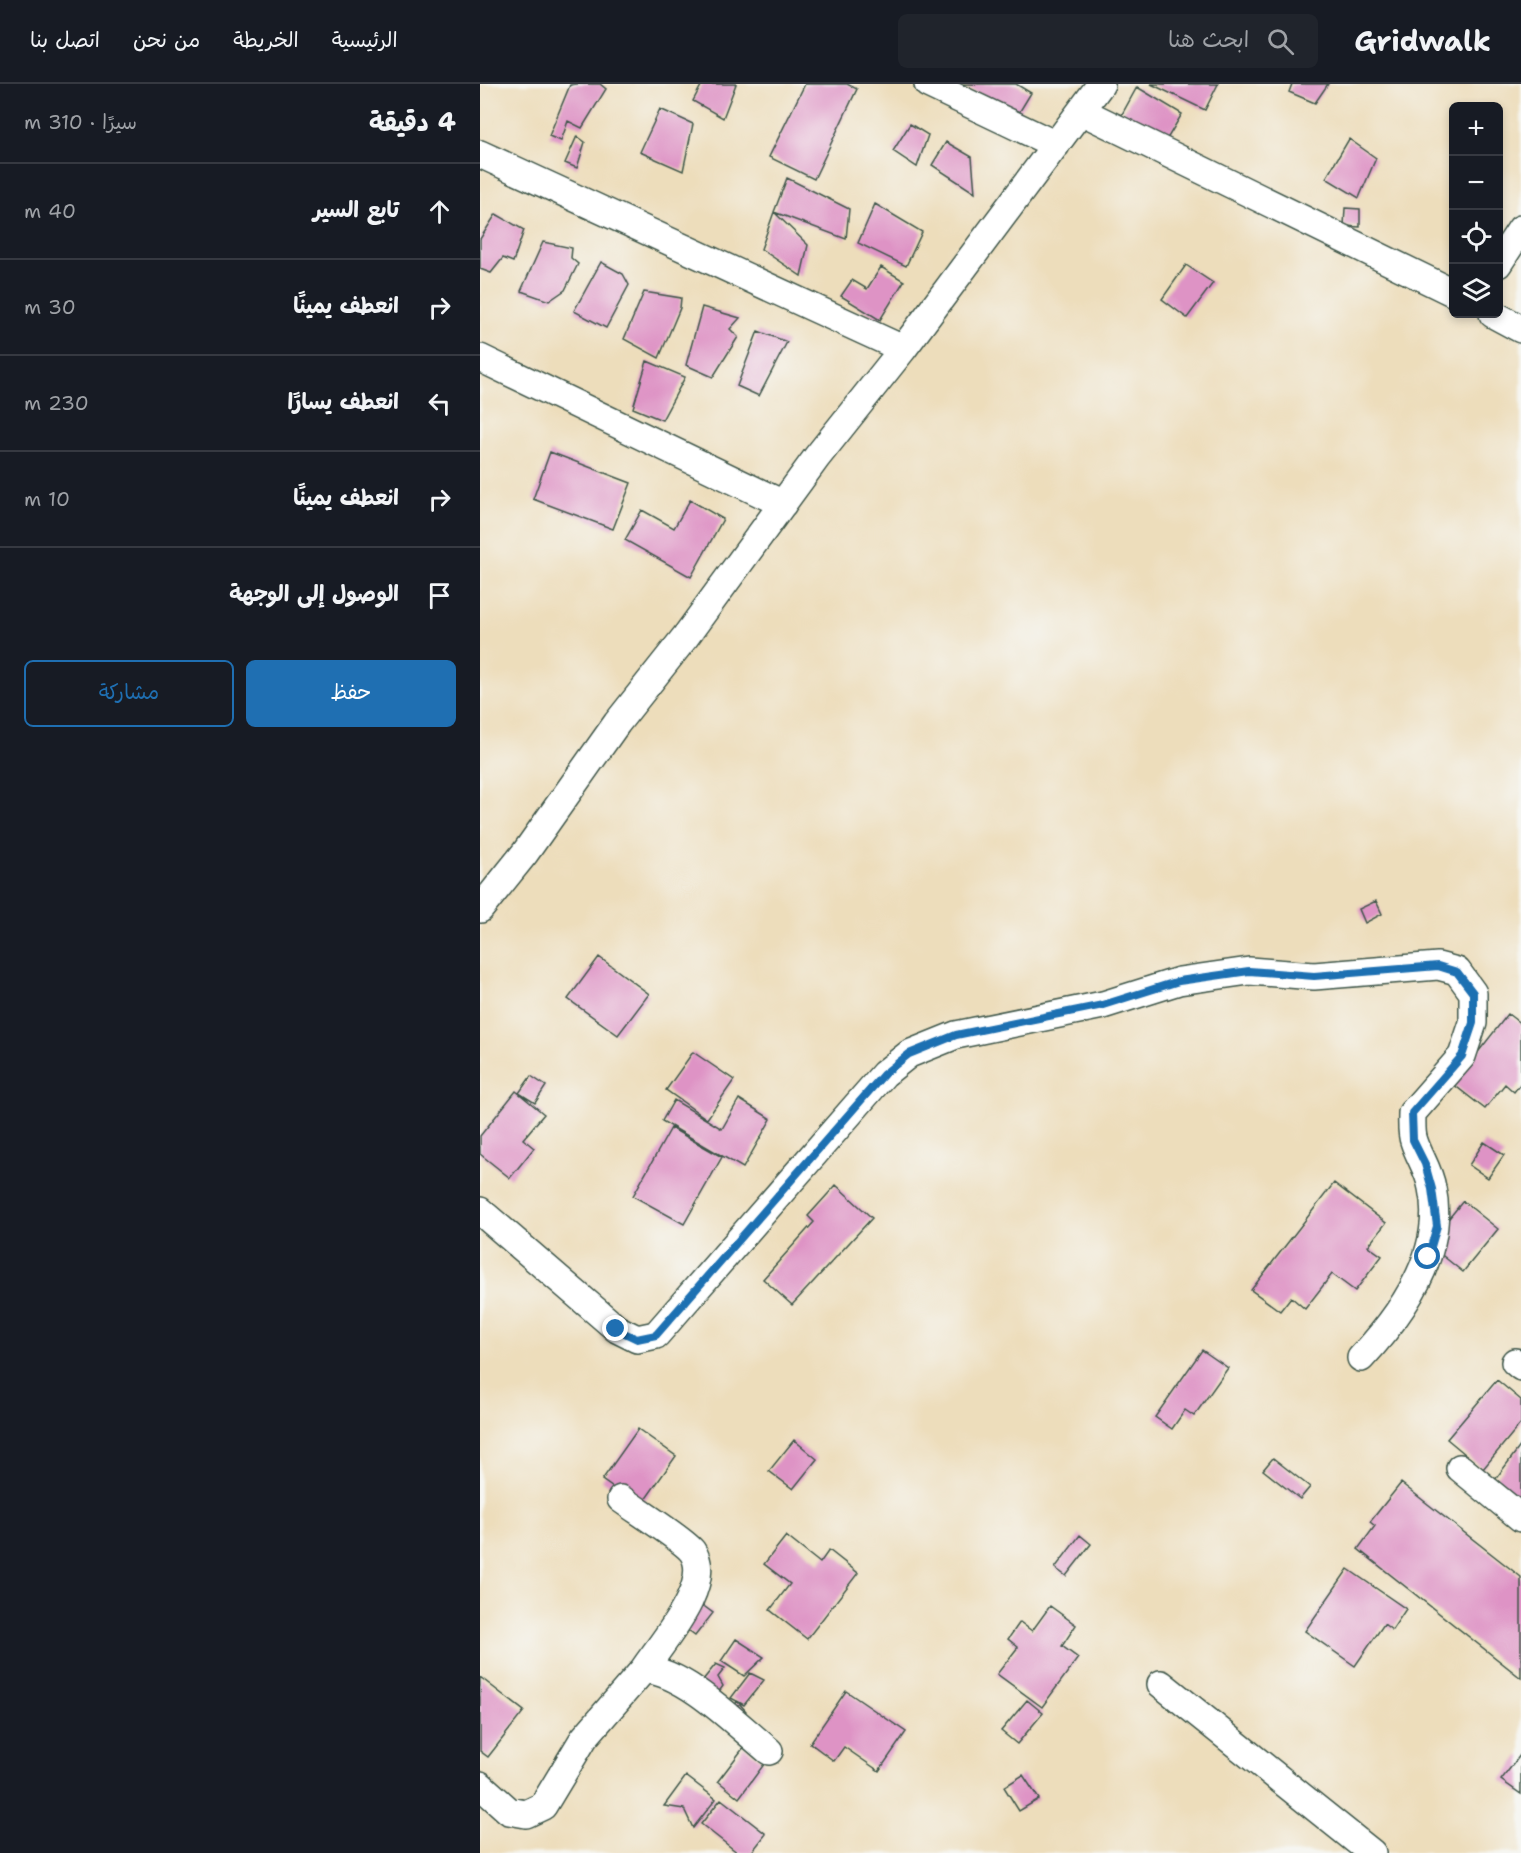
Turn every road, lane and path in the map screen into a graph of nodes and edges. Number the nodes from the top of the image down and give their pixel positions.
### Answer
1 (928, 84) edge
2 (1101, 84) edge
3 (1081, 111) junction
4 (1056, 145) junction
5 (480, 154) edge
6 (1521, 229) edge
7 (1503, 256) edge
8 (1449, 291) edge
9 (1501, 318) edge
10 (1521, 328) edge
11 (903, 349) junction
12 (480, 358) edge
13 (783, 504) junction
14 (480, 909) edge
15 (480, 1211) edge
16 (1361, 1358) dead end
17 (1460, 1468) dead end
18 (621, 1499) dead end
19 (1521, 1518) edge
20 (644, 1669) junction
21 (1161, 1684) dead end
22 (769, 1751) dead end
23 (480, 1785) edge
24 (1372, 1853) edge

1 - 4 street
2 - 3 street
3 - 4 street
3 - 8 street
4 - 11 street
5 - 11 street
6 - 7 street
9 - 10 street
11 - 13 street
12 - 13 street
13 - 14 street
15 - 16 street
17 - 19 street
18 - 20 street
20 - 22 street
20 - 23 street
21 - 24 street

